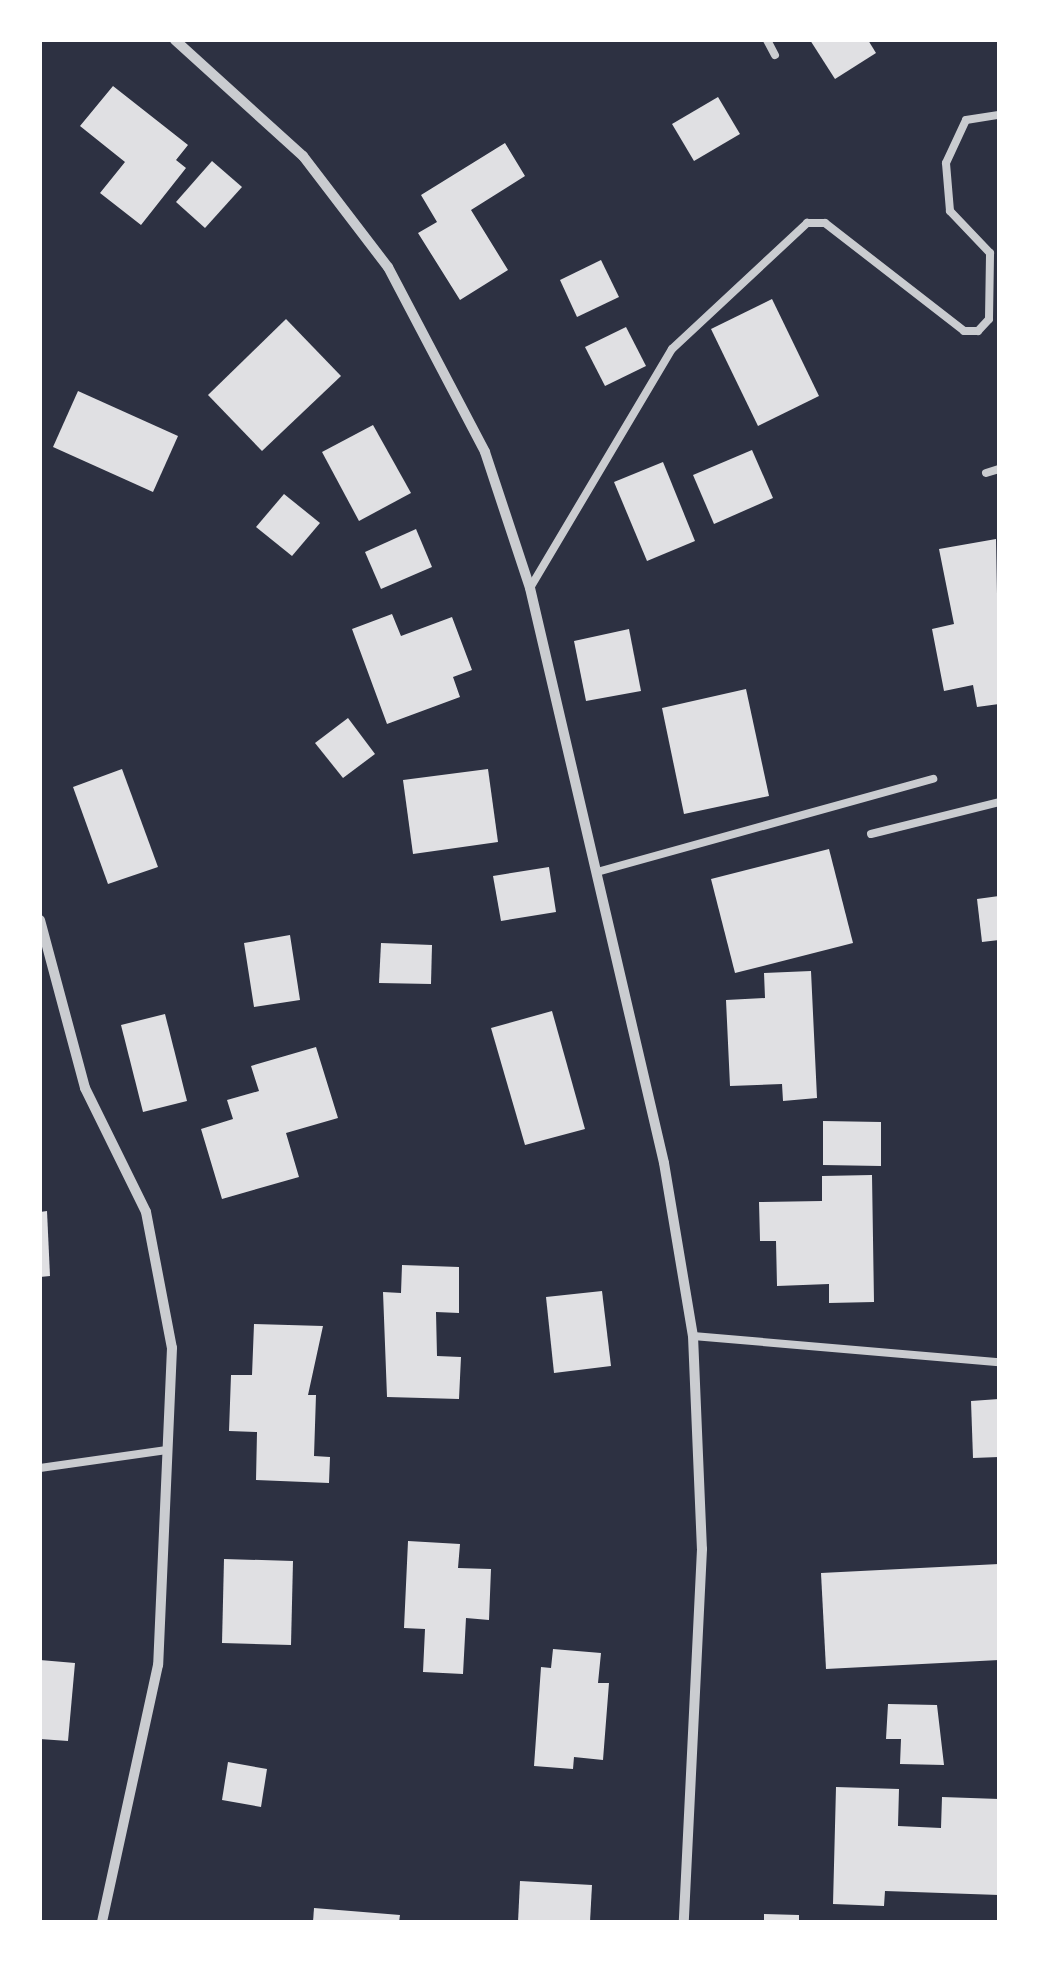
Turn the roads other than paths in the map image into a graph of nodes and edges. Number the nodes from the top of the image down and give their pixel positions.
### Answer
1 (175, 40) edge
2 (767, 40) edge
3 (775, 55) dead end
4 (999, 115) edge
5 (999, 469) edge
6 (986, 473) dead end
7 (530, 588) junction
8 (934, 779) dead end
9 (999, 802) edge
10 (871, 834) dead end
11 (597, 872) junction
12 (40, 920) edge
13 (694, 1336) junction
14 (999, 1362) edge
15 (167, 1450) junction
16 (40, 1468) edge
17 (102, 1922) edge
18 (684, 1922) edge

1 - 7 street
2 - 3 lane
4 - 7 lane
5 - 6 lane
7 - 11 street
8 - 11 lane
9 - 10 lane
11 - 13 street
12 - 15 street
13 - 14 lane
13 - 18 street
15 - 16 lane
15 - 17 street

